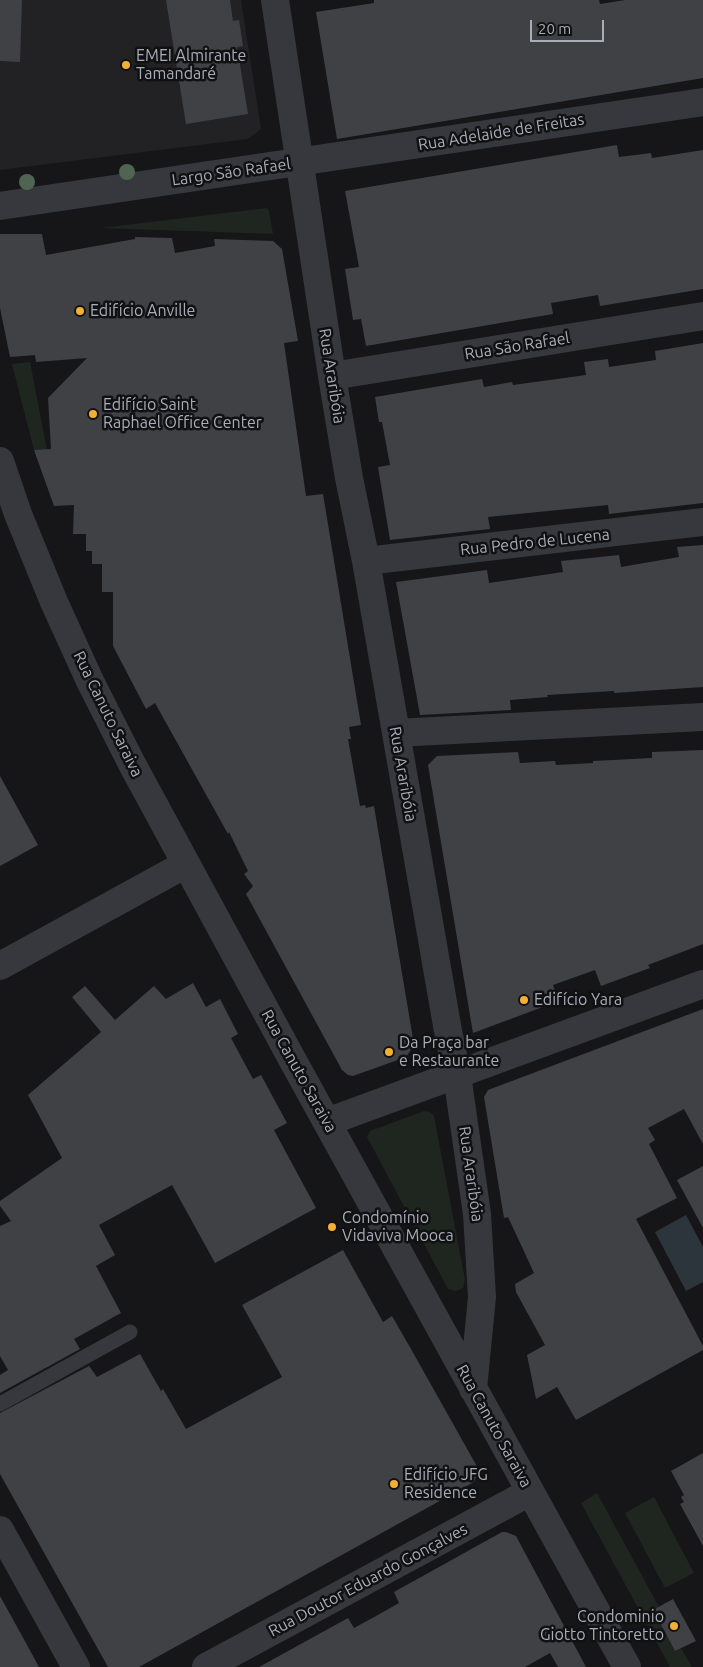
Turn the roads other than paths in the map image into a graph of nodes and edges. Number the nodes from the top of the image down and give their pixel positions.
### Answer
1 (275, 0) edge
2 (703, 102) edge
3 (299, 162) junction
4 (0, 206) edge
5 (703, 316) edge
6 (332, 376) junction
7 (1, 471) edge
8 (703, 522) edge
9 (366, 561) junction
10 (703, 717) edge
11 (396, 733) junction
12 (186, 864) junction
13 (0, 966) edge
14 (703, 984) edge
15 (457, 1075) junction
16 (327, 1122) junction
17 (130, 1332) dead end
18 (473, 1389) junction
19 (0, 1404) edge
20 (530, 1492) junction
21 (0, 1530) edge
22 (76, 1667) edge
23 (206, 1667) edge
24 (627, 1667) edge

1 - 3 street, Largo São Rafael
2 - 3 street, Rua Adelaide de Freitas
3 - 4 street, Largo São Rafael
3 - 6 street, Rua Araribóia
5 - 6 street, Rua São Rafael
6 - 9 street, Rua Araribóia
7 - 12 street, Rua Canuto Saraiva
8 - 9 street, Rua Pedro de Lucena
9 - 11 street, Rua Araribóia
10 - 11 street
11 - 15 street, Rua Araribóia
12 - 13 street
12 - 16 street, Rua Canuto Saraiva
14 - 15 street
15 - 16 street
15 - 18 street, Rua Araribóia
16 - 18 street, Rua Canuto Saraiva
17 - 19 lane
18 - 20 street, Rua Canuto Saraiva
20 - 23 street, Rua Doutor Eduardo Gonçalves
20 - 24 street, Rua Canuto Saraiva
21 - 22 street

